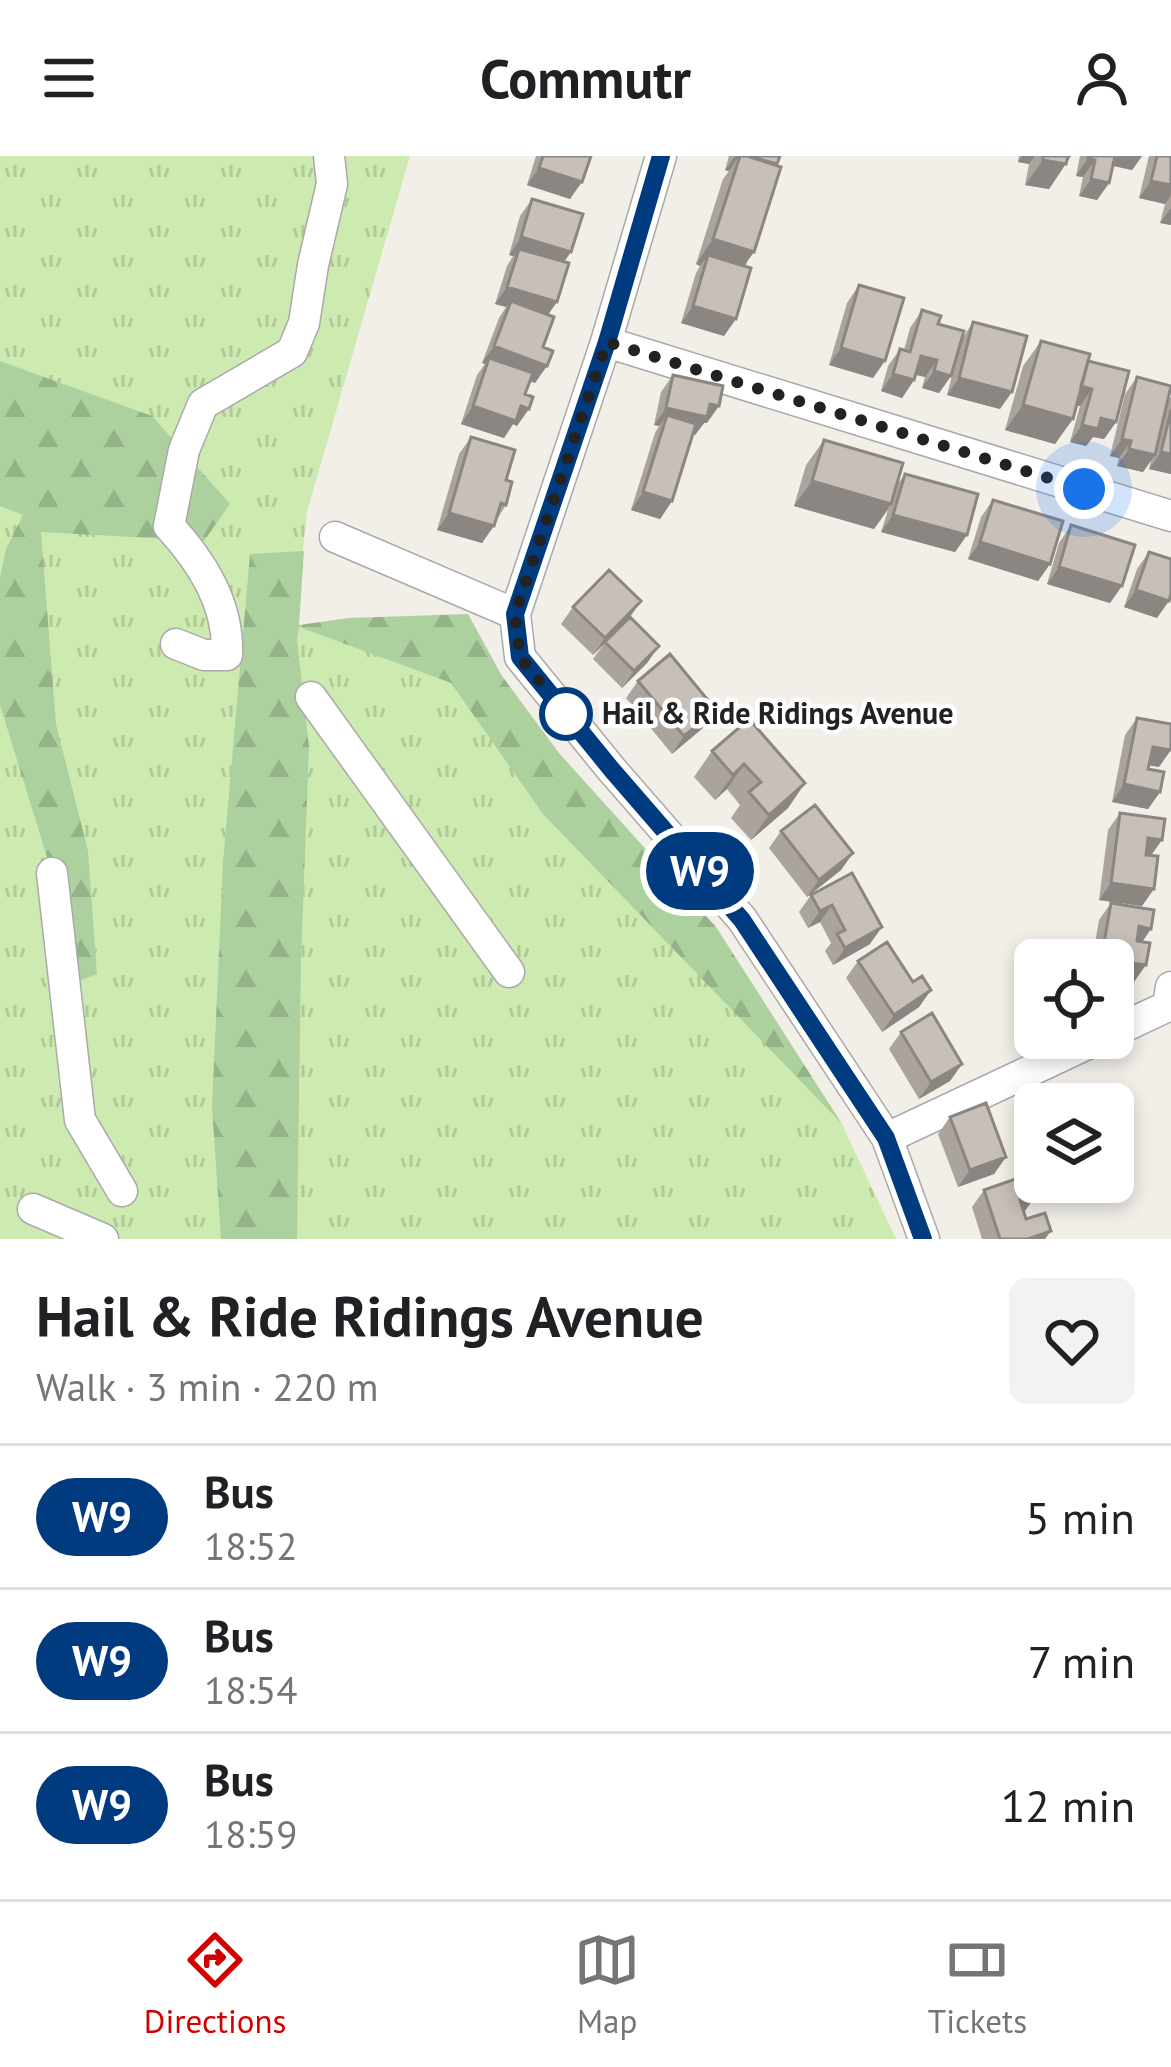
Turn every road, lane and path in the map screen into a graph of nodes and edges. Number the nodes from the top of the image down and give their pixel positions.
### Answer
1 (329, 156) edge
2 (662, 156) edge
3 (607, 342) junction
4 (1171, 516) edge
5 (335, 536) dead end
6 (515, 614) junction
7 (176, 644) dead end
8 (310, 697) dead end
9 (52, 873) dead end
10 (509, 972) dead end
11 (1171, 987) edge
12 (1134, 1022) edge
13 (1055, 1059) edge
14 (886, 1138) junction
15 (122, 1192) dead end
16 (33, 1209) dead end
17 (103, 1239) edge
18 (923, 1239) edge

1 - 7 street
2 - 3 street
3 - 4 street
3 - 6 street
5 - 6 street
6 - 14 street
8 - 10 street
9 - 15 street
11 - 12 street
13 - 14 street
14 - 18 street
16 - 17 street

